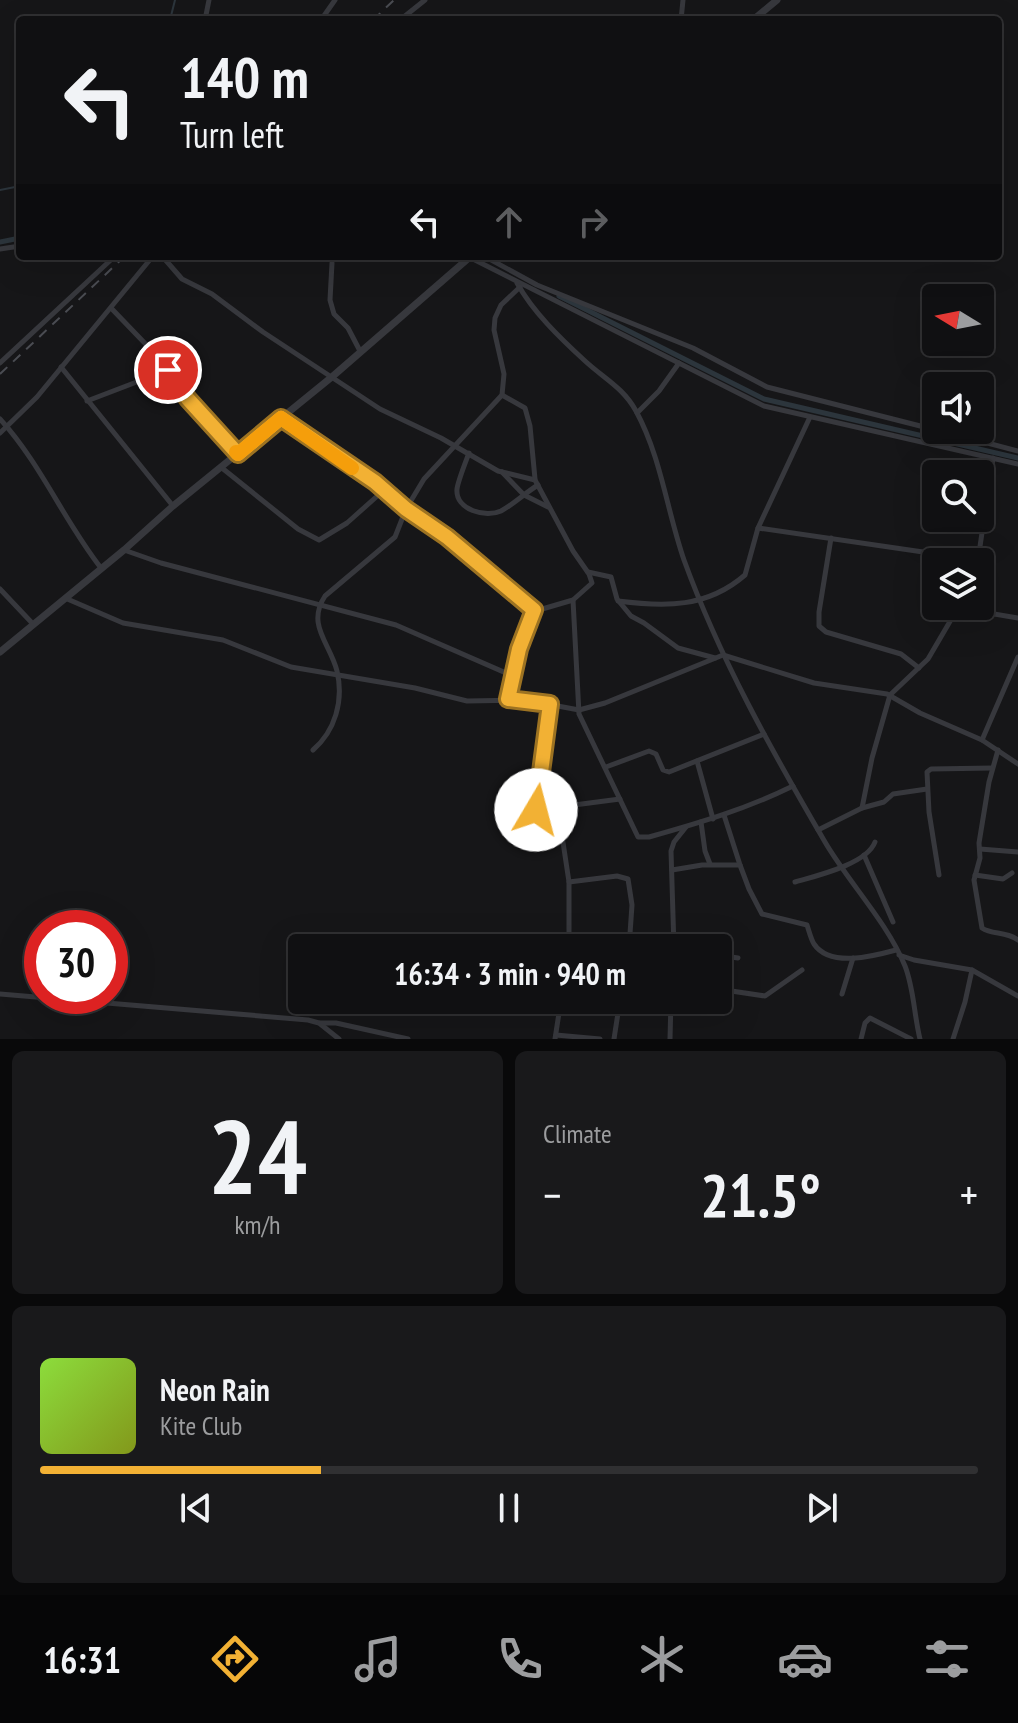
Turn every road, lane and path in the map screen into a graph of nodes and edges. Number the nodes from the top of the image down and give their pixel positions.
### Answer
1 (425, 0) edge
2 (777, 0) edge
3 (405, 16) edge
4 (758, 16) edge
5 (111, 260) edge
6 (150, 260) edge
7 (165, 260) edge
8 (466, 260) edge
9 (474, 260) edge
10 (491, 260) edge
11 (332, 263) dead end
12 (519, 285) junction
13 (111, 308) junction
14 (360, 351) junction
15 (0, 363) edge
16 (679, 363) junction
17 (61, 367) junction
18 (168, 370) junction
19 (333, 376) junction
20 (502, 395) junction
21 (87, 401) junction
22 (637, 413) junction
23 (810, 417) junction
24 (281, 418) junction
25 (0, 419) edge
26 (922, 426) edge
27 (8, 428) junction
28 (0, 433) edge
29 (991, 444) edge
30 (457, 446) junction
31 (1018, 451) edge
32 (469, 453) junction
33 (238, 454) junction
34 (993, 458) junction
35 (1018, 464) edge
36 (222, 468) junction
37 (501, 472) junction
38 (536, 482) junction
39 (384, 490) junction
40 (524, 495) junction
41 (173, 506) junction
42 (548, 507) junction
43 (406, 509) junction
44 (758, 528) junction
45 (831, 538) junction
46 (980, 548) edge
47 (124, 550) junction
48 (922, 552) edge
49 (101, 568) junction
50 (588, 572) junction
51 (0, 589) edge
52 (65, 598) junction
53 (573, 600) junction
54 (700, 600) junction
55 (618, 601) junction
56 (319, 606) junction
57 (534, 610) junction
58 (994, 614) edge
59 (1018, 618) edge
60 (951, 620) edge
61 (33, 624) junction
62 (0, 652) edge
63 (723, 655) junction
64 (716, 658) junction
65 (1017, 661) edge
66 (919, 668) junction
67 (338, 675) junction
68 (513, 676) junction
69 (890, 695) junction
70 (508, 699) junction
71 (550, 704) junction
72 (579, 710) junction
73 (764, 734) junction
74 (982, 740) junction
75 (313, 750) dead end
76 (998, 750) junction
77 (697, 761) junction
78 (1018, 764) edge
79 (606, 767) junction
80 (992, 768) junction
81 (793, 786) junction
82 (927, 789) junction
83 (620, 799) junction
84 (862, 808) junction
85 (558, 809) junction
86 (724, 815) junction
87 (713, 819) junction
88 (701, 822) junction
89 (686, 827) junction
90 (818, 830) junction
91 (875, 842) dead end
92 (980, 849) junction
93 (1018, 852) edge
94 (864, 855) junction
95 (710, 864) junction
96 (740, 865) junction
97 (840, 868) junction
98 (672, 870) junction
99 (1012, 873) dead end
100 (939, 875) dead end
101 (975, 875) junction
102 (569, 882) junction
103 (795, 882) dead end
104 (893, 922) dead end
105 (569, 934) edge
106 (630, 934) edge
107 (674, 934) edge
108 (1018, 940) edge
109 (897, 952) junction
110 (732, 957) edge
111 (738, 958) dead end
112 (853, 958) junction
113 (802, 970) dead end
114 (972, 970) junction
115 (732, 991) edge
116 (0, 994) edge
117 (842, 994) dead end
118 (1018, 996) edge
119 (559, 1014) edge
120 (618, 1014) edge
121 (671, 1014) edge
122 (319, 1023) junction
123 (555, 1037) edge
124 (339, 1039) edge
125 (408, 1039) edge
126 (600, 1039) edge
127 (614, 1039) edge
128 (670, 1039) edge
129 (861, 1039) edge
130 (911, 1039) edge
131 (920, 1039) edge
132 (953, 1039) edge

1 - 3 street
2 - 4 street
5 - 15 street
6 - 13 street
7 - 19 street
8 - 14 street
9 - 12 street
10 - 26 street
11 - 14 street
12 - 16 street
12 - 20 street
12 - 22 street
13 - 17 street
13 - 18 street
14 - 19 street
16 - 22 street
16 - 23 street
17 - 21 street
17 - 27 street
18 - 21 street
18 - 33 street
19 - 24 street
19 - 30 street
20 - 30 street
20 - 38 street
21 - 41 street
22 - 54 street
23 - 34 street
23 - 44 street
24 - 33 street
24 - 39 street
25 - 27 street
27 - 28 street
27 - 49 street
29 - 31 street
30 - 32 street
30 - 43 street
32 - 37 street
32 - 40 street
33 - 36 street
34 - 35 street
34 - 46 street
36 - 39 street
36 - 41 street
37 - 38 street
37 - 40 street
38 - 40 street
38 - 42 street
39 - 43 street
40 - 42 street
41 - 47 street
42 - 50 street
43 - 56 street
43 - 57 street
44 - 45 street
44 - 54 street
45 - 48 street
45 - 66 street
47 - 49 street
47 - 56 street
49 - 52 street
50 - 53 street
50 - 55 street
51 - 61 street
52 - 61 street
52 - 67 street
53 - 57 street
53 - 72 street
54 - 55 street
54 - 63 street
55 - 64 street
56 - 67 street
56 - 68 street
57 - 68 street
58 - 59 street
60 - 66 street
61 - 62 street
63 - 64 street
63 - 69 street
63 - 73 street
64 - 72 street
65 - 74 street
66 - 69 street
67 - 70 street
67 - 75 street
68 - 70 street
69 - 74 street
69 - 84 street
70 - 71 street
71 - 72 street
71 - 85 street
72 - 79 street
73 - 77 street
73 - 81 street
74 - 76 street
76 - 78 street
76 - 80 street
77 - 79 street
77 - 87 street
79 - 83 street
80 - 82 street
80 - 92 street
81 - 86 street
81 - 90 street
82 - 84 street
82 - 100 street
83 - 85 street
83 - 89 street
84 - 90 street
85 - 102 street
86 - 87 street
86 - 96 street
87 - 88 street
88 - 89 street
88 - 95 street
89 - 98 street
90 - 97 street
91 - 94 street
92 - 93 street
92 - 101 street
94 - 97 street
94 - 104 street
95 - 96 street
95 - 98 street
96 - 112 street
97 - 103 street
97 - 109 street
98 - 107 street
99 - 101 street
101 - 108 street
102 - 105 street
102 - 106 street
109 - 112 street
109 - 114 street
109 - 131 street
110 - 111 street
112 - 117 street
113 - 115 street
114 - 118 street
114 - 132 street
116 - 122 street
119 - 123 street
120 - 127 street
121 - 128 street
122 - 124 street
122 - 125 street
123 - 126 street
129 - 130 street

